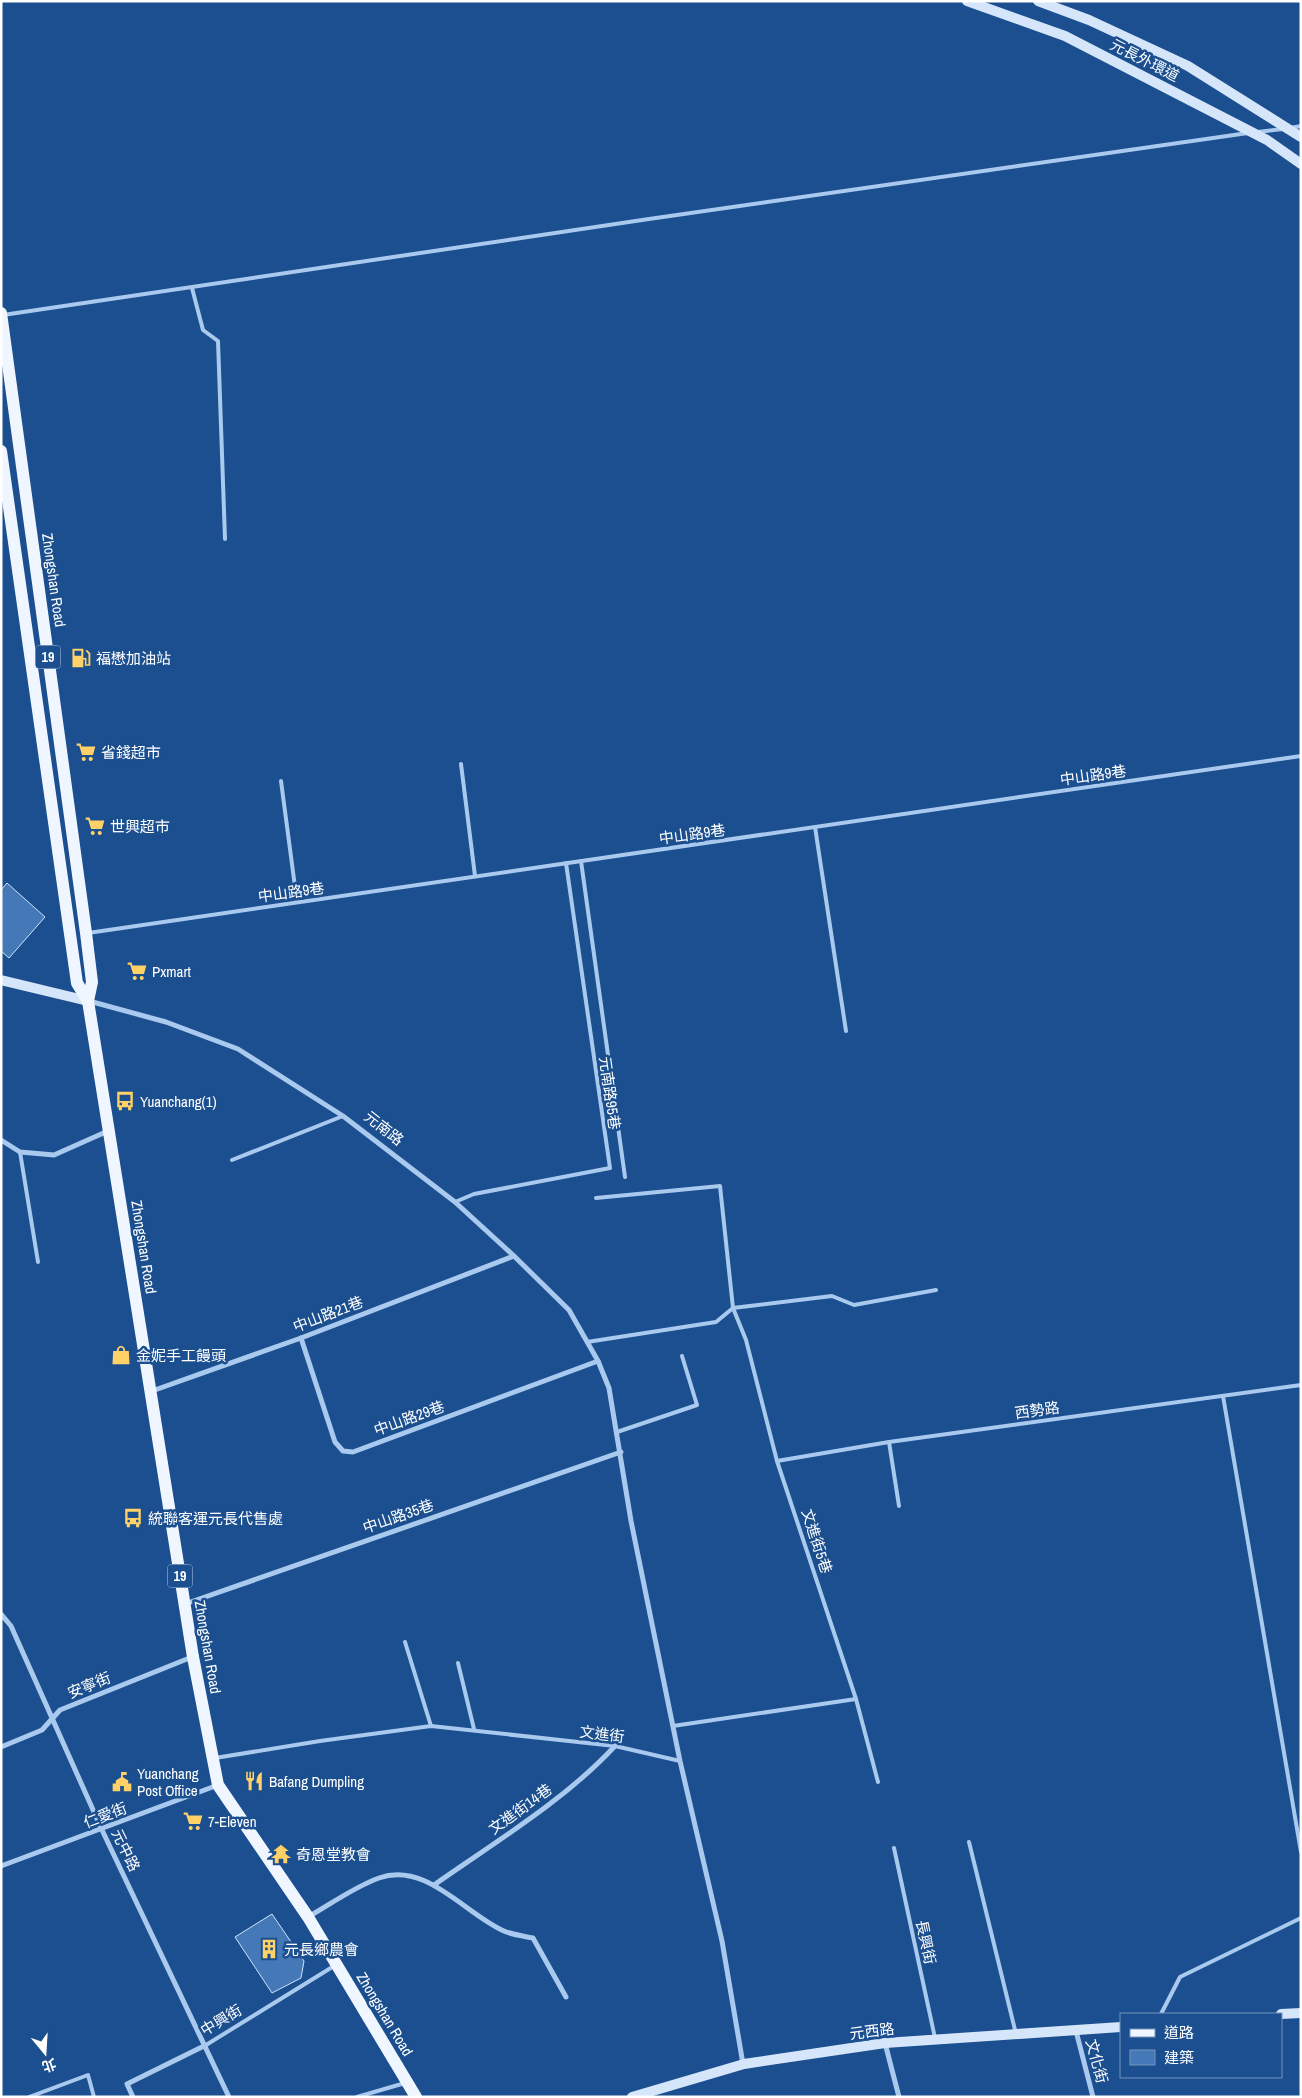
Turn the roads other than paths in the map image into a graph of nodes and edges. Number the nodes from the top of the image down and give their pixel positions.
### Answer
1 (967, 1) edge
2 (1038, 1) edge
3 (1301, 126) edge
4 (1287, 128) junction
5 (1253, 133) junction
6 (1301, 136) edge
7 (1301, 164) edge
8 (192, 288) junction
9 (1, 315) edge
10 (1, 451) edge
11 (225, 539) dead end
12 (1301, 756) edge
13 (461, 764) dead end
14 (281, 781) dead end
15 (815, 827) junction
16 (581, 861) junction
17 (566, 863) junction
18 (475, 876) junction
19 (297, 902) junction
20 (86, 933) junction
21 (1, 980) edge
22 (88, 1001) junction
23 (846, 1030) dead end
24 (343, 1116) junction
25 (109, 1131) junction
26 (1, 1140) edge
27 (20, 1152) junction
28 (232, 1160) dead end
29 (625, 1177) dead end
30 (596, 1198) dead end
31 (455, 1202) junction
32 (514, 1256) junction
33 (38, 1262) dead end
34 (936, 1290) dead end
35 (733, 1308) junction
36 (301, 1338) junction
37 (587, 1342) junction
38 (682, 1356) dead end
39 (598, 1361) junction
40 (1301, 1386) edge
41 (150, 1392) junction
42 (1223, 1396) junction
43 (617, 1432) junction
44 (890, 1442) junction
45 (621, 1452) junction
46 (777, 1461) junction
47 (899, 1506) dead end
48 (184, 1604) junction
49 (1, 1614) edge
50 (405, 1642) dead end
51 (193, 1657) junction
52 (458, 1663) dead end
53 (856, 1699) junction
54 (53, 1719) junction
55 (431, 1726) junction
56 (673, 1726) junction
57 (474, 1729) junction
58 (615, 1746) junction
59 (1, 1747) edge
60 (213, 1758) junction
61 (680, 1761) junction
62 (878, 1782) dead end
63 (218, 1785) junction
64 (102, 1830) junction
65 (969, 1842) dead end
66 (894, 1848) dead end
67 (1301, 1852) edge
68 (1, 1866) edge
69 (434, 1885) junction
70 (308, 1917) junction
71 (1301, 1918) edge
72 (337, 1964) junction
73 (566, 1996) dead end
74 (1162, 2013) edge
75 (1301, 2013) edge
76 (1282, 2014) edge
77 (1120, 2027) edge
78 (1076, 2031) junction
79 (1016, 2035) junction
80 (936, 2040) junction
81 (884, 2043) junction
82 (206, 2044) junction
83 (744, 2064) junction
84 (408, 2082) junction
85 (35, 2096) edge
86 (30, 2097) edge
87 (94, 2097) edge
88 (133, 2097) edge
89 (229, 2097) edge
90 (357, 2097) edge
91 (416, 2097) edge
92 (632, 2097) edge
93 (899, 2097) edge
94 (1094, 2097) edge

1 - 5 street, 元長外環道
2 - 4 street, 元長外環道
3 - 4 lane
4 - 5 lane
4 - 6 street, 元長外環道
5 - 7 street, 元長外環道
5 - 8 lane
8 - 9 lane
8 - 11 lane
9 - 20 main road, Zhongshan Road / 19
10 - 22 main road, Zhongshan Road / 19
12 - 15 lane, 中山路9巷
13 - 18 lane
14 - 19 lane
15 - 16 lane, 中山路9巷
15 - 23 lane
16 - 17 lane, 中山路9巷
16 - 29 lane
17 - 18 lane, 中山路9巷
17 - 31 lane, 元南路95巷
18 - 19 lane, 中山路9巷
19 - 20 lane, 中山路9巷
20 - 22 main road, Zhongshan Road / 19
21 - 22 street, 元南路
22 - 24 street, 元南路
22 - 25 main road, Zhongshan Road / 19
24 - 28 lane
24 - 31 street, 元南路
25 - 27 street
25 - 41 main road, Zhongshan Road / 19
26 - 27 street
27 - 33 lane
30 - 35 lane, 文進街5巷
31 - 32 street, 元南路
32 - 36 street, 中山路21巷
32 - 37 street, 元南路
34 - 35 lane
35 - 37 lane
35 - 46 lane, 文進街5巷
36 - 39 street, 中山路29巷
36 - 41 street, 中山路21巷
37 - 39 street, 元南路
38 - 43 lane
39 - 43 street, 元南路
40 - 42 lane, 西勢路
41 - 48 main road, Zhongshan Road / 19
42 - 44 lane, 西勢路
42 - 67 lane
43 - 45 street, 元南路
44 - 46 lane, 西勢路
44 - 47 lane
45 - 48 street, 中山路35巷
45 - 56 street
46 - 53 lane, 文進街5巷
48 - 51 main road, Zhongshan Road / 19
49 - 54 street, 元中路
50 - 55 lane
51 - 54 street, 安寧街
51 - 60 main road, Zhongshan Road / 19
52 - 57 lane
53 - 56 lane
53 - 62 lane, 文進街5巷
54 - 59 street, 安寧街
54 - 64 street, 元中路
55 - 57 lane, 文進街
55 - 60 lane, 文進街
56 - 61 street
57 - 58 lane, 文進街
58 - 61 lane, 文進街
58 - 69 street, 文進街14巷
60 - 63 main road, Zhongshan Road / 19
61 - 83 street
63 - 64 street, 仁愛街
63 - 70 main road, Zhongshan Road / 19
64 - 68 street, 仁愛街
64 - 82 street, 元中路
65 - 79 lane
66 - 80 lane, 長興街
69 - 70 street
69 - 73 street
70 - 72 main road, Zhongshan Road / 19
71 - 74 lane
72 - 82 lane, 中興街
72 - 84 main road, Zhongshan Road / 19
75 - 76 street
77 - 78 street, 元西路
78 - 79 street, 元西路
78 - 94 street, 文化街
79 - 80 street, 元西路
80 - 81 street, 元西路
81 - 83 street, 元西路
81 - 93 street
82 - 88 street, 中興街
82 - 89 street, 元中路
83 - 92 street, 元西路
84 - 90 lane
84 - 91 main road, Zhongshan Road / 19
85 - 86 lane
85 - 87 lane

